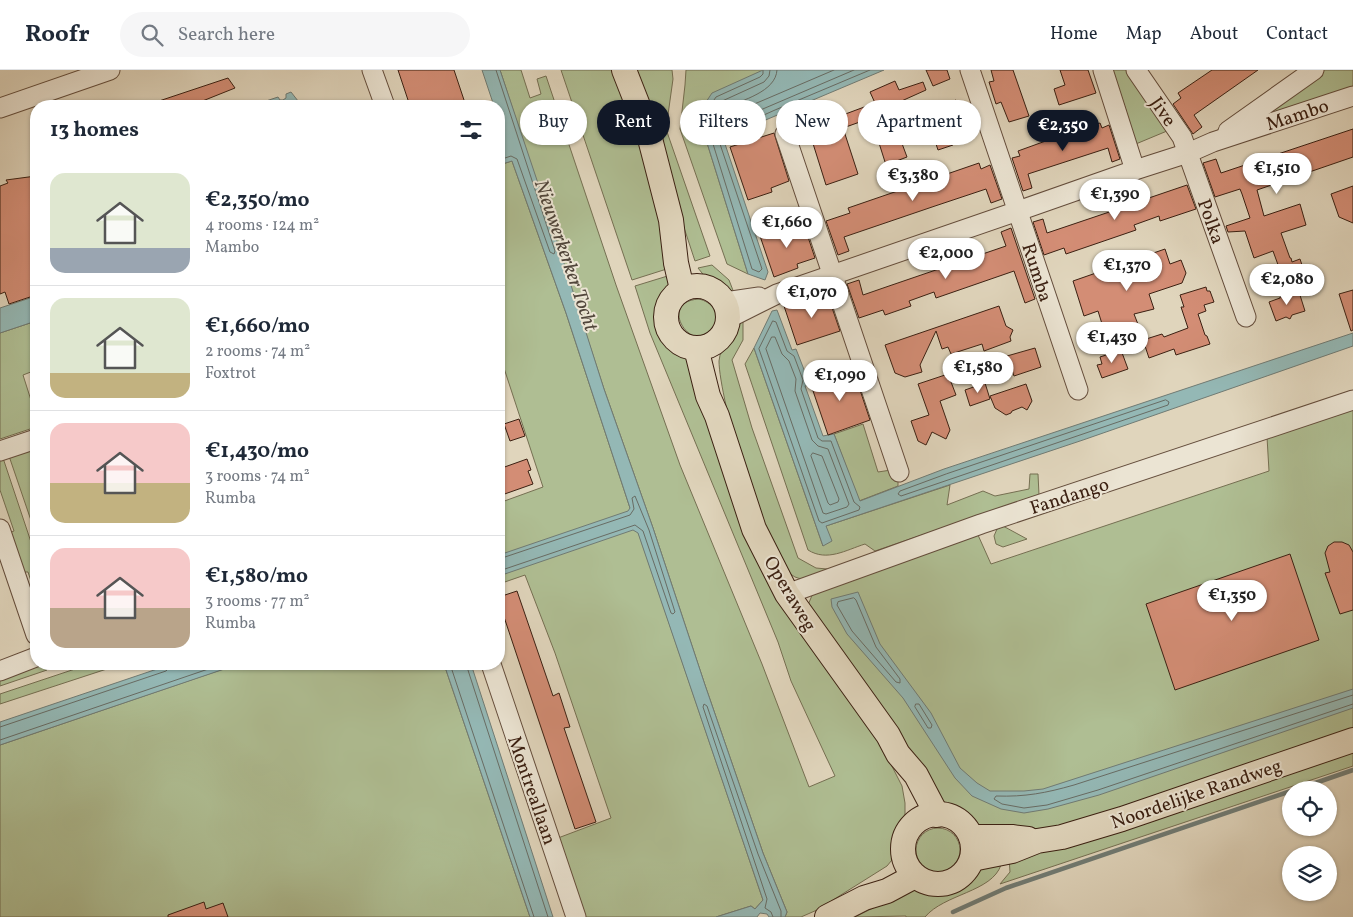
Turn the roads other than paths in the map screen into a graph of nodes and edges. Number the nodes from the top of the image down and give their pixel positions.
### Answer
1 (110, 70) edge
2 (372, 70) edge
3 (624, 70) edge
4 (970, 70) edge
5 (1103, 70) edge
6 (1136, 70) edge
7 (1314, 70) edge
8 (1353, 96) edge
9 (383, 100) edge
10 (0, 108) edge
11 (1213, 142) junction
12 (789, 145) edge
13 (1188, 153) junction
14 (1135, 170) junction
15 (1018, 211) junction
16 (832, 274) junction
17 (690, 287) junction
18 (727, 310) junction
19 (1246, 318) dead end
20 (704, 346) junction
21 (1078, 390) dead end
22 (1353, 400) edge
23 (30, 441) edge
24 (0, 452) edge
25 (899, 472) dead end
26 (0, 529) edge
27 (787, 594) junction
28 (30, 617) edge
29 (30, 659) edge
30 (493, 670) edge
31 (0, 671) edge
32 (1353, 740) edge
33 (928, 817) junction
34 (972, 848) junction
35 (909, 866) junction
36 (576, 917) edge
37 (827, 917) edge

1 - 10 street
2 - 9 street
3 - 17 main road
4 - 15 street, Rumba
5 - 14 street
6 - 13 street, Jive
7 - 11 street, Mambo
8 - 11 street, Mambo
11 - 13 street, Mambo
12 - 16 street
13 - 14 street, Mambo
13 - 19 street, Polka
14 - 15 street, Mambo
15 - 16 street, Mambo
15 - 21 street, Rumba
16 - 18 street, Mambo
16 - 25 street
17 - 18 main road
17 - 20 main road
18 - 20 main road
20 - 27 main road, Operaweg
22 - 27 street, Fandango
23 - 24 street
26 - 28 street
27 - 33 main road, Operaweg
29 - 31 street
30 - 36 street, Montreallaan
32 - 34 main road, Noordelijke Randweg
33 - 34 main road
33 - 35 main road
34 - 35 main road
35 - 37 main road

